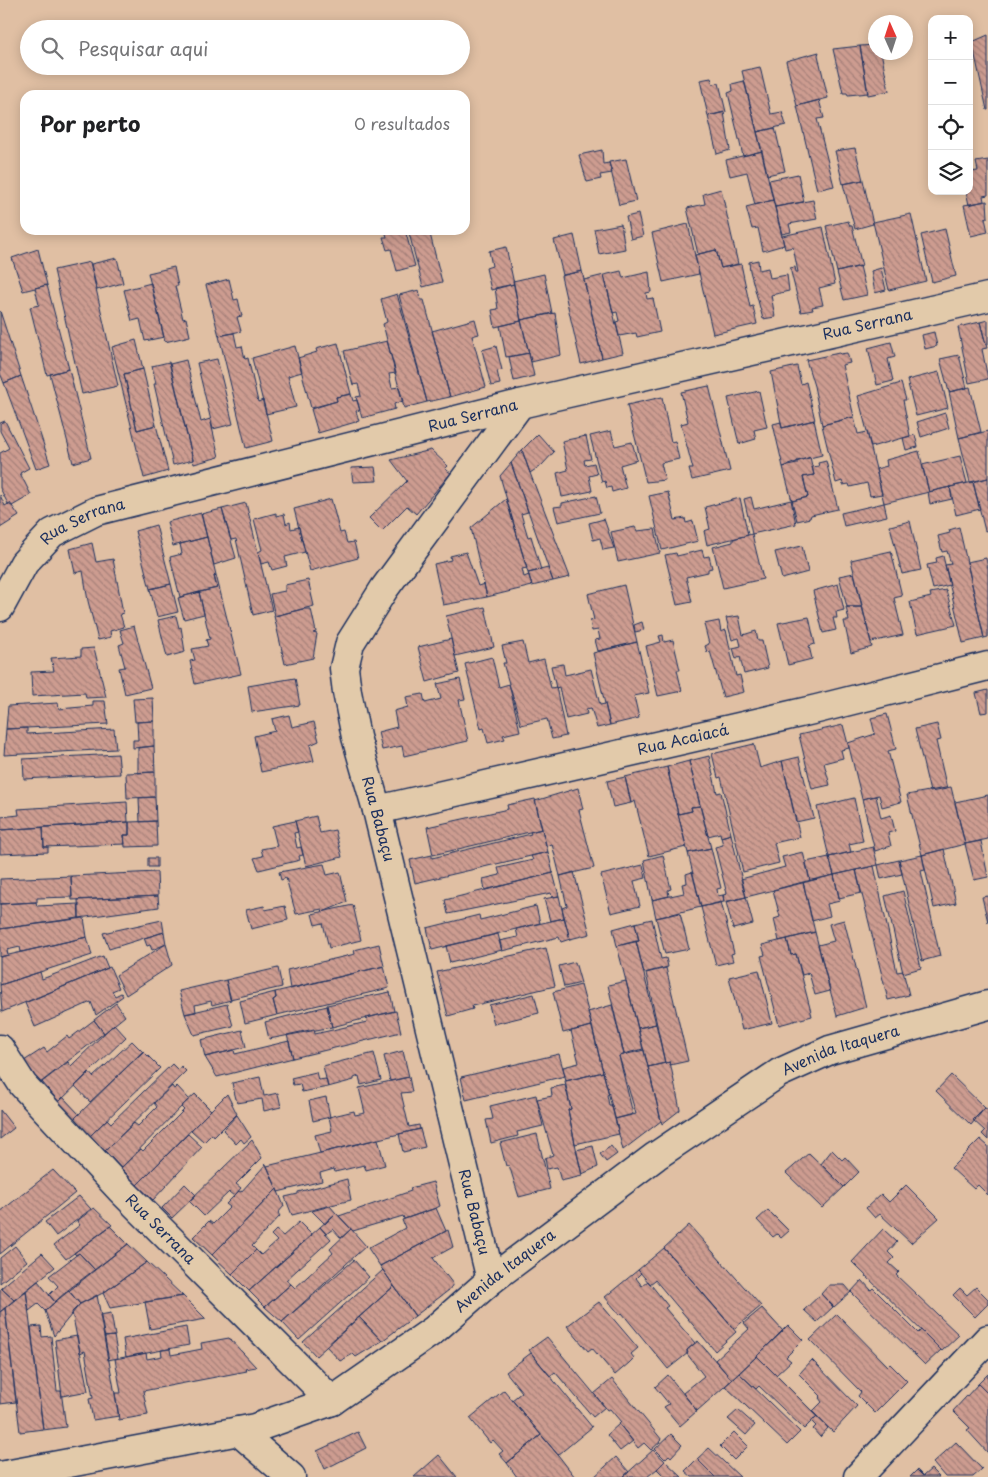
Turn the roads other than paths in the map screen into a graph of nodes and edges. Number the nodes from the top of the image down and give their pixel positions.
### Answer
1 (988, 297) edge
2 (520, 404) junction
3 (0, 607) edge
4 (988, 666) edge
5 (377, 810) junction
6 (988, 1005) edge
7 (0, 1049) edge
8 (491, 1280) junction
9 (988, 1339) edge
10 (332, 1400) junction
11 (238, 1430) junction
12 (0, 1476) edge
13 (291, 1477) edge
14 (858, 1477) edge

1 - 2 street, Rua Serrana
2 - 3 street, Rua Serrana
2 - 5 street, Rua Babaçu
4 - 5 street, Rua Acaiacá
5 - 8 street, Rua Babaçu
6 - 8 street, Avenida Itaquera
7 - 10 street, Rua Serrana
8 - 10 street, Avenida Itaquera
9 - 14 street
10 - 11 street, Avenida Itaquera
11 - 12 street, Avenida Itaquera
11 - 13 street

